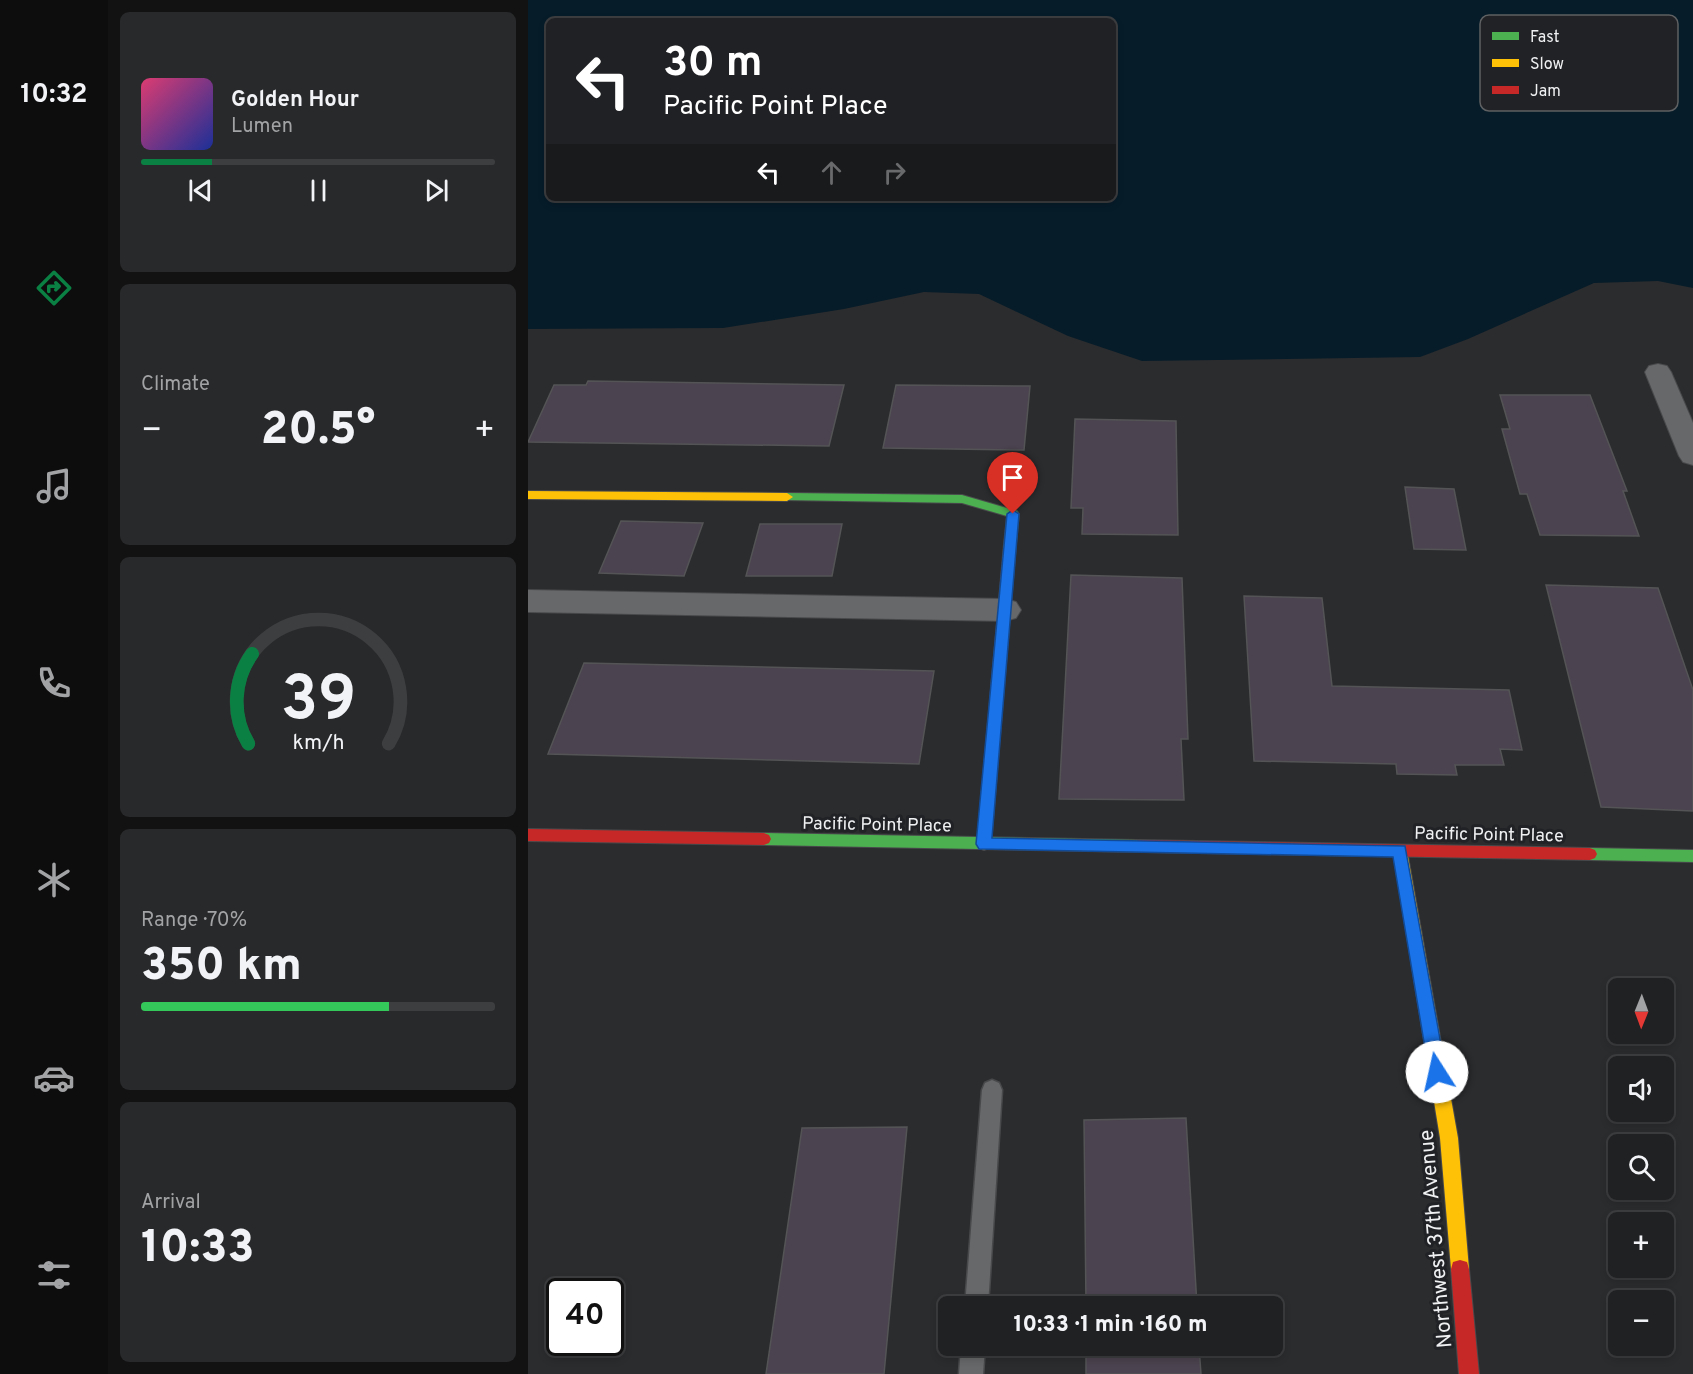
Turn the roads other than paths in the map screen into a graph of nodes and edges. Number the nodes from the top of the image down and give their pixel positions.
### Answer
1 (1658, 372) dead end
2 (1693, 456) edge
3 (528, 495) edge
4 (528, 601) edge
5 (1005, 610) junction
6 (528, 834) edge
7 (984, 844) junction
8 (1400, 851) junction
9 (1693, 856) edge
10 (992, 1090) dead end
11 (977, 1296) edge
12 (973, 1356) edge
13 (971, 1374) edge
14 (1469, 1374) edge

1 - 2 street
3 - 5 street
4 - 5 street
5 - 7 street
6 - 7 street, Pacific Point Place
7 - 8 street, Pacific Point Place
8 - 9 street, Pacific Point Place
8 - 14 street, Northwest 37th Avenue
10 - 11 lane
12 - 13 lane

